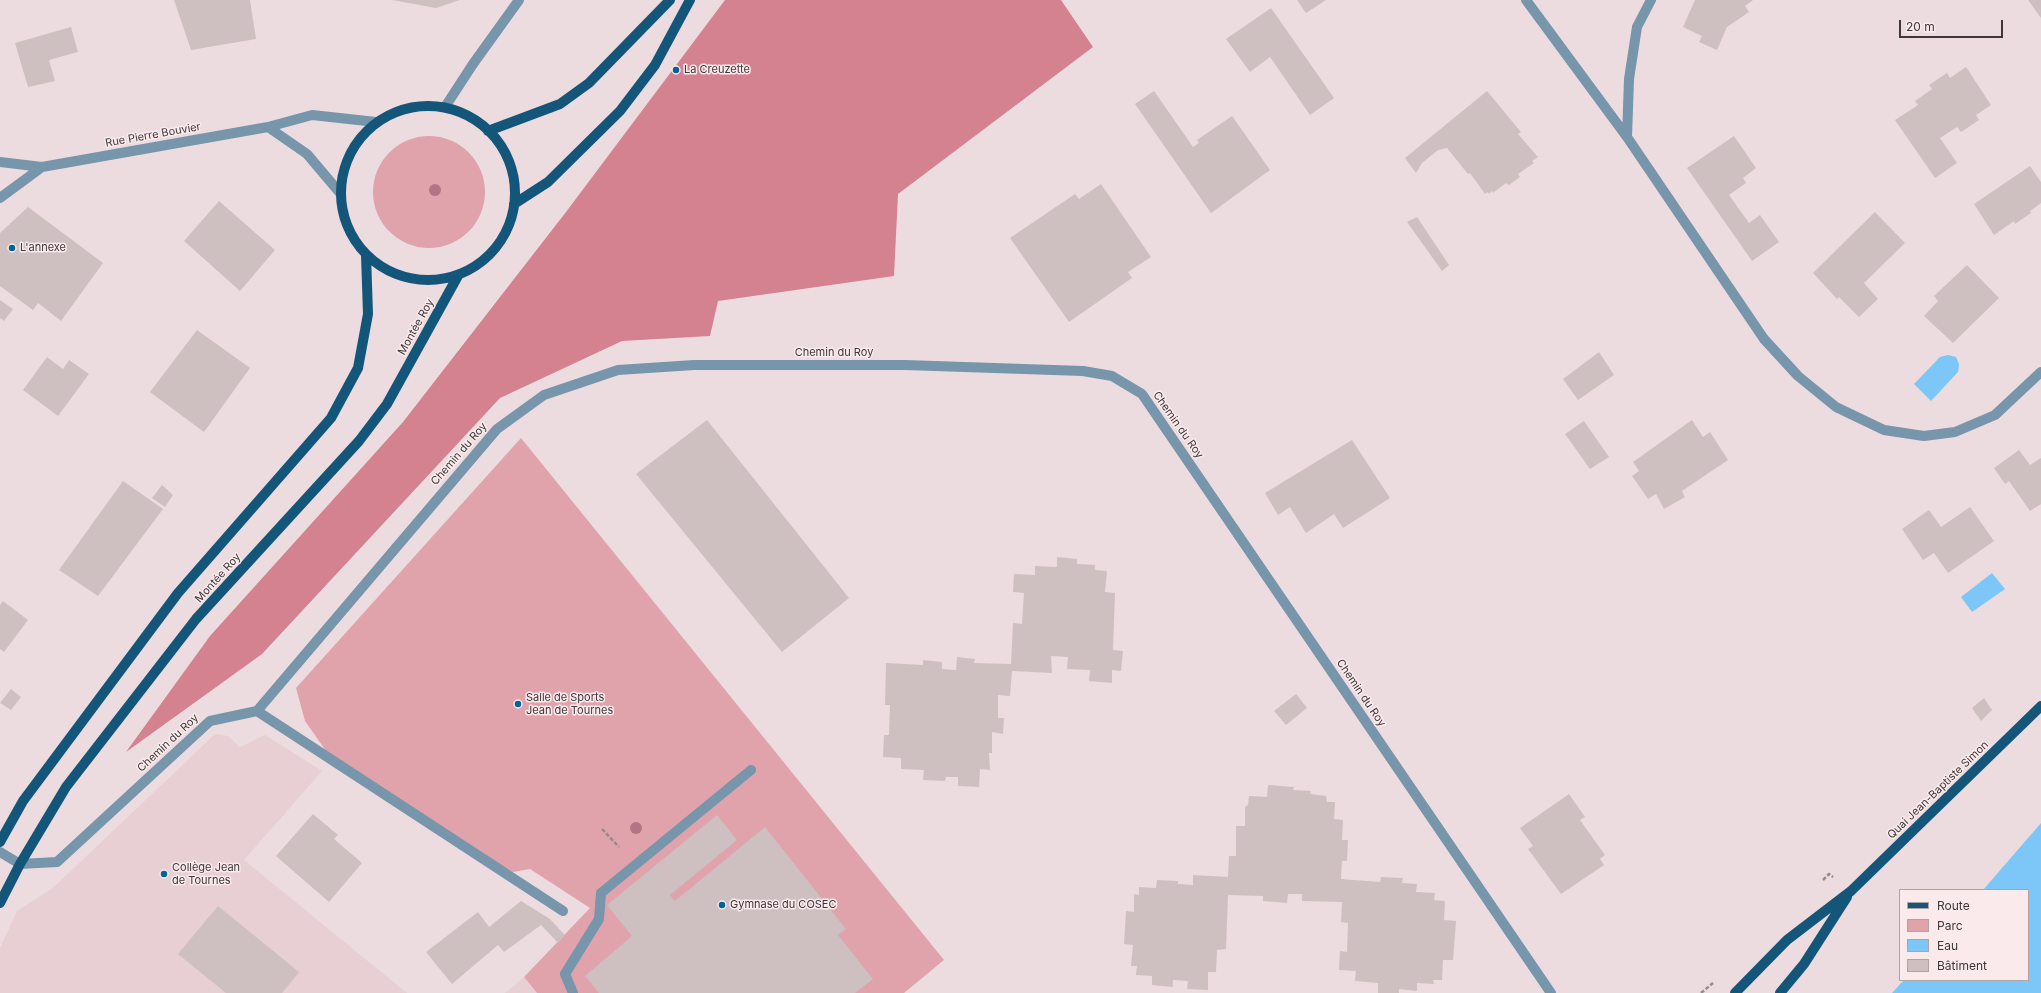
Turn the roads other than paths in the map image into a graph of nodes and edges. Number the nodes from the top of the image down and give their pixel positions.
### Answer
1 (519, 0) edge
2 (670, 0) edge
3 (690, 0) edge
4 (1526, 0) edge
5 (1652, 0) edge
6 (445, 108) junction
7 (376, 122) junction
8 (268, 127) junction
9 (488, 131) junction
10 (1627, 137) junction
11 (0, 162) edge
12 (42, 167) junction
13 (340, 193) junction
14 (0, 198) edge
15 (514, 204) junction
16 (366, 255) junction
17 (459, 274) junction
18 (2041, 372) edge
19 (2041, 706) edge
20 (256, 711) junction
21 (751, 770) dead end
22 (0, 842) edge
23 (0, 852) edge
24 (20, 864) junction
25 (1851, 891) junction
26 (0, 903) edge
27 (563, 911) dead end
28 (573, 993) edge
29 (1551, 993) edge
30 (1735, 993) edge
31 (1780, 993) edge

1 - 6 street
2 - 9 main road
3 - 15 main road
4 - 10 street
5 - 10 street
6 - 7 main road
6 - 9 main road
7 - 8 street, Rue Pierre Bouvier
7 - 13 main road
8 - 12 street, Rue Pierre Bouvier
8 - 13 street
9 - 15 main road
10 - 18 street
11 - 12 street, Rue Pierre Bouvier
12 - 14 street, Rue Pierre Bouvier
13 - 16 main road
15 - 17 main road
16 - 17 main road
16 - 22 main road, Montée Roy
17 - 24 main road, Montée Roy
19 - 25 main road, Quai Jean-Baptiste Simon
20 - 24 street, Chemin du Roy
20 - 27 street
20 - 29 street, Chemin du Roy
21 - 28 street
23 - 24 street
24 - 26 main road, Montée Roy
25 - 30 main road, Quai Jean-Baptiste Simon
25 - 31 main road, Quai Jean-Baptiste Simon

